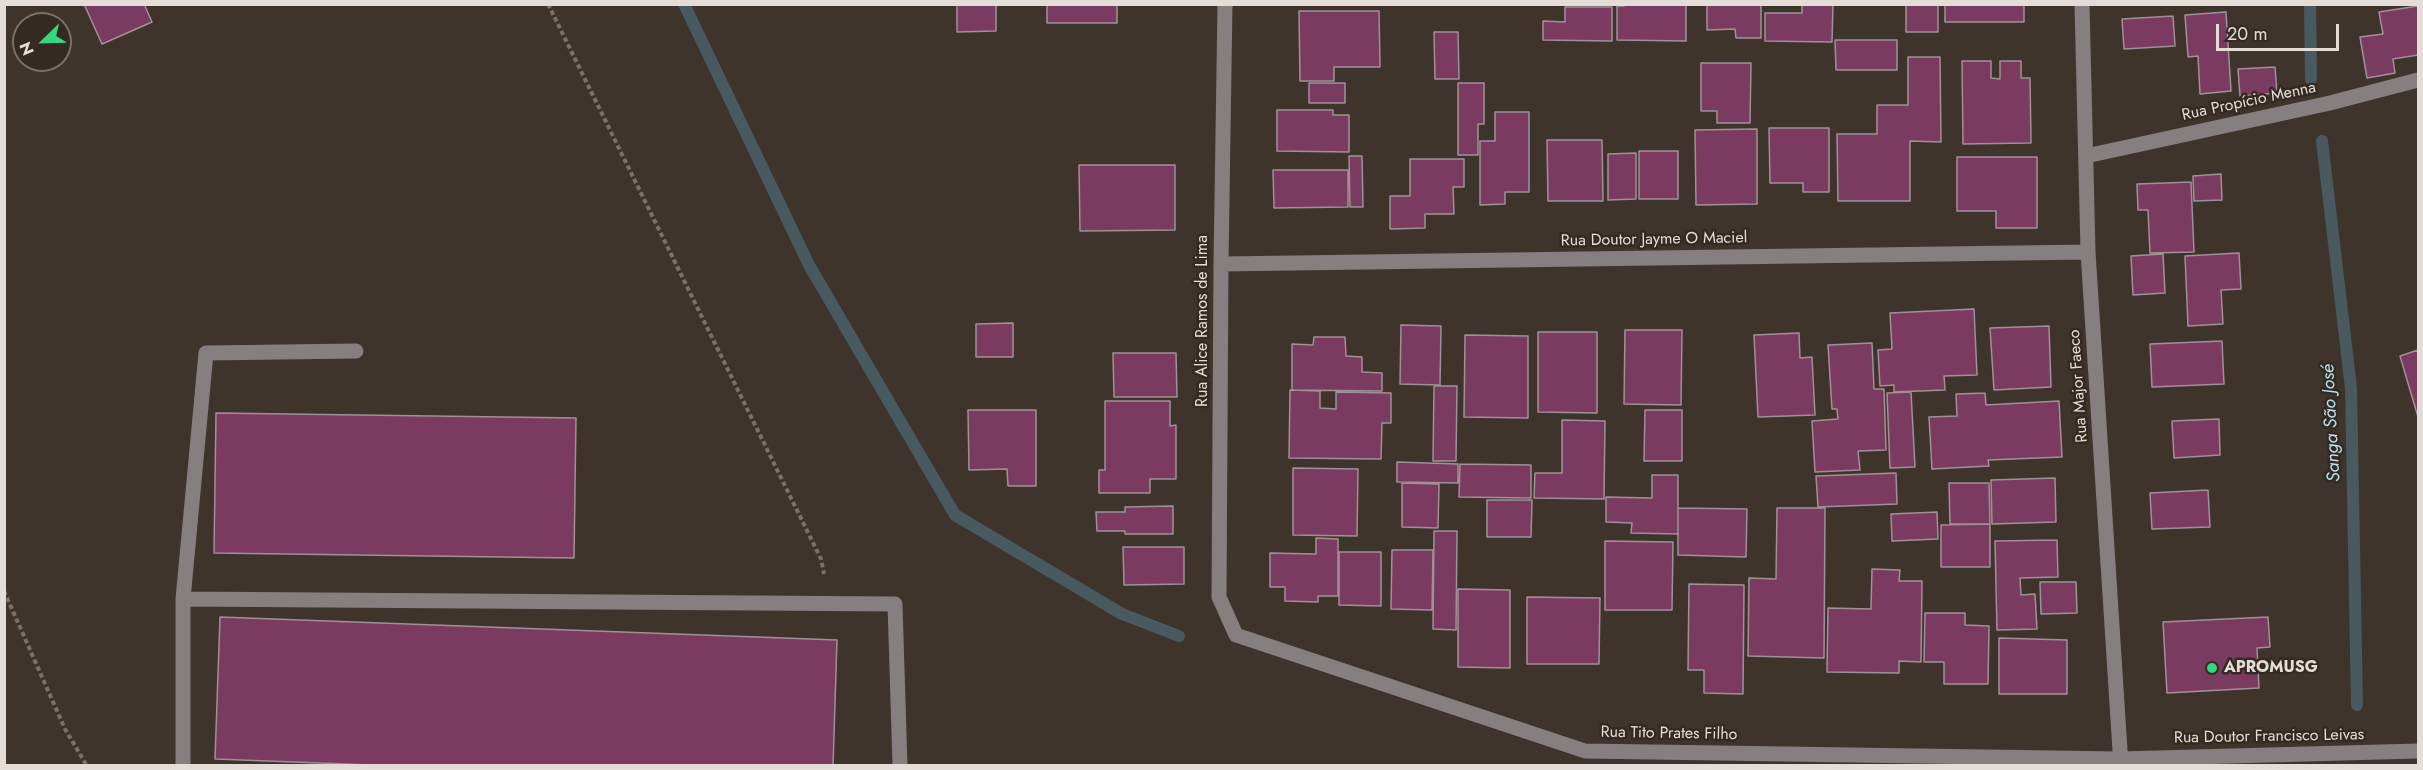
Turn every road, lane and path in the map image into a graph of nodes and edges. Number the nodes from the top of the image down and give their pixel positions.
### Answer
1 (548, 4) edge
2 (1225, 4) edge
3 (2082, 4) edge
4 (2418, 80) edge
5 (2086, 156) junction
6 (2088, 252) junction
7 (1221, 264) junction
8 (356, 351) dead end
9 (4, 591) edge
10 (183, 599) junction
11 (832, 604) junction
12 (1236, 635) joint
13 (2418, 751) edge
14 (2121, 762) edge
15 (87, 765) edge
16 (183, 765) edge
17 (900, 765) edge

1 - 11 path
2 - 7 street, Rua Alice Ramos de Lima
3 - 5 street, Rua Major Faeco
4 - 5 street, Rua Propício Menna
5 - 6 street, Rua Major Faeco
6 - 7 street, Rua Doutor Jayme O Maciel
6 - 14 street, Rua Major Faeco
7 - 12 street, Rua Alice Ramos de Lima
8 - 10 street
9 - 15 path
10 - 11 street
10 - 16 street
11 - 17 street
12 - 14 street, Rua Tito Prates Filho
13 - 14 street, Rua Doutor Francisco Leivas

